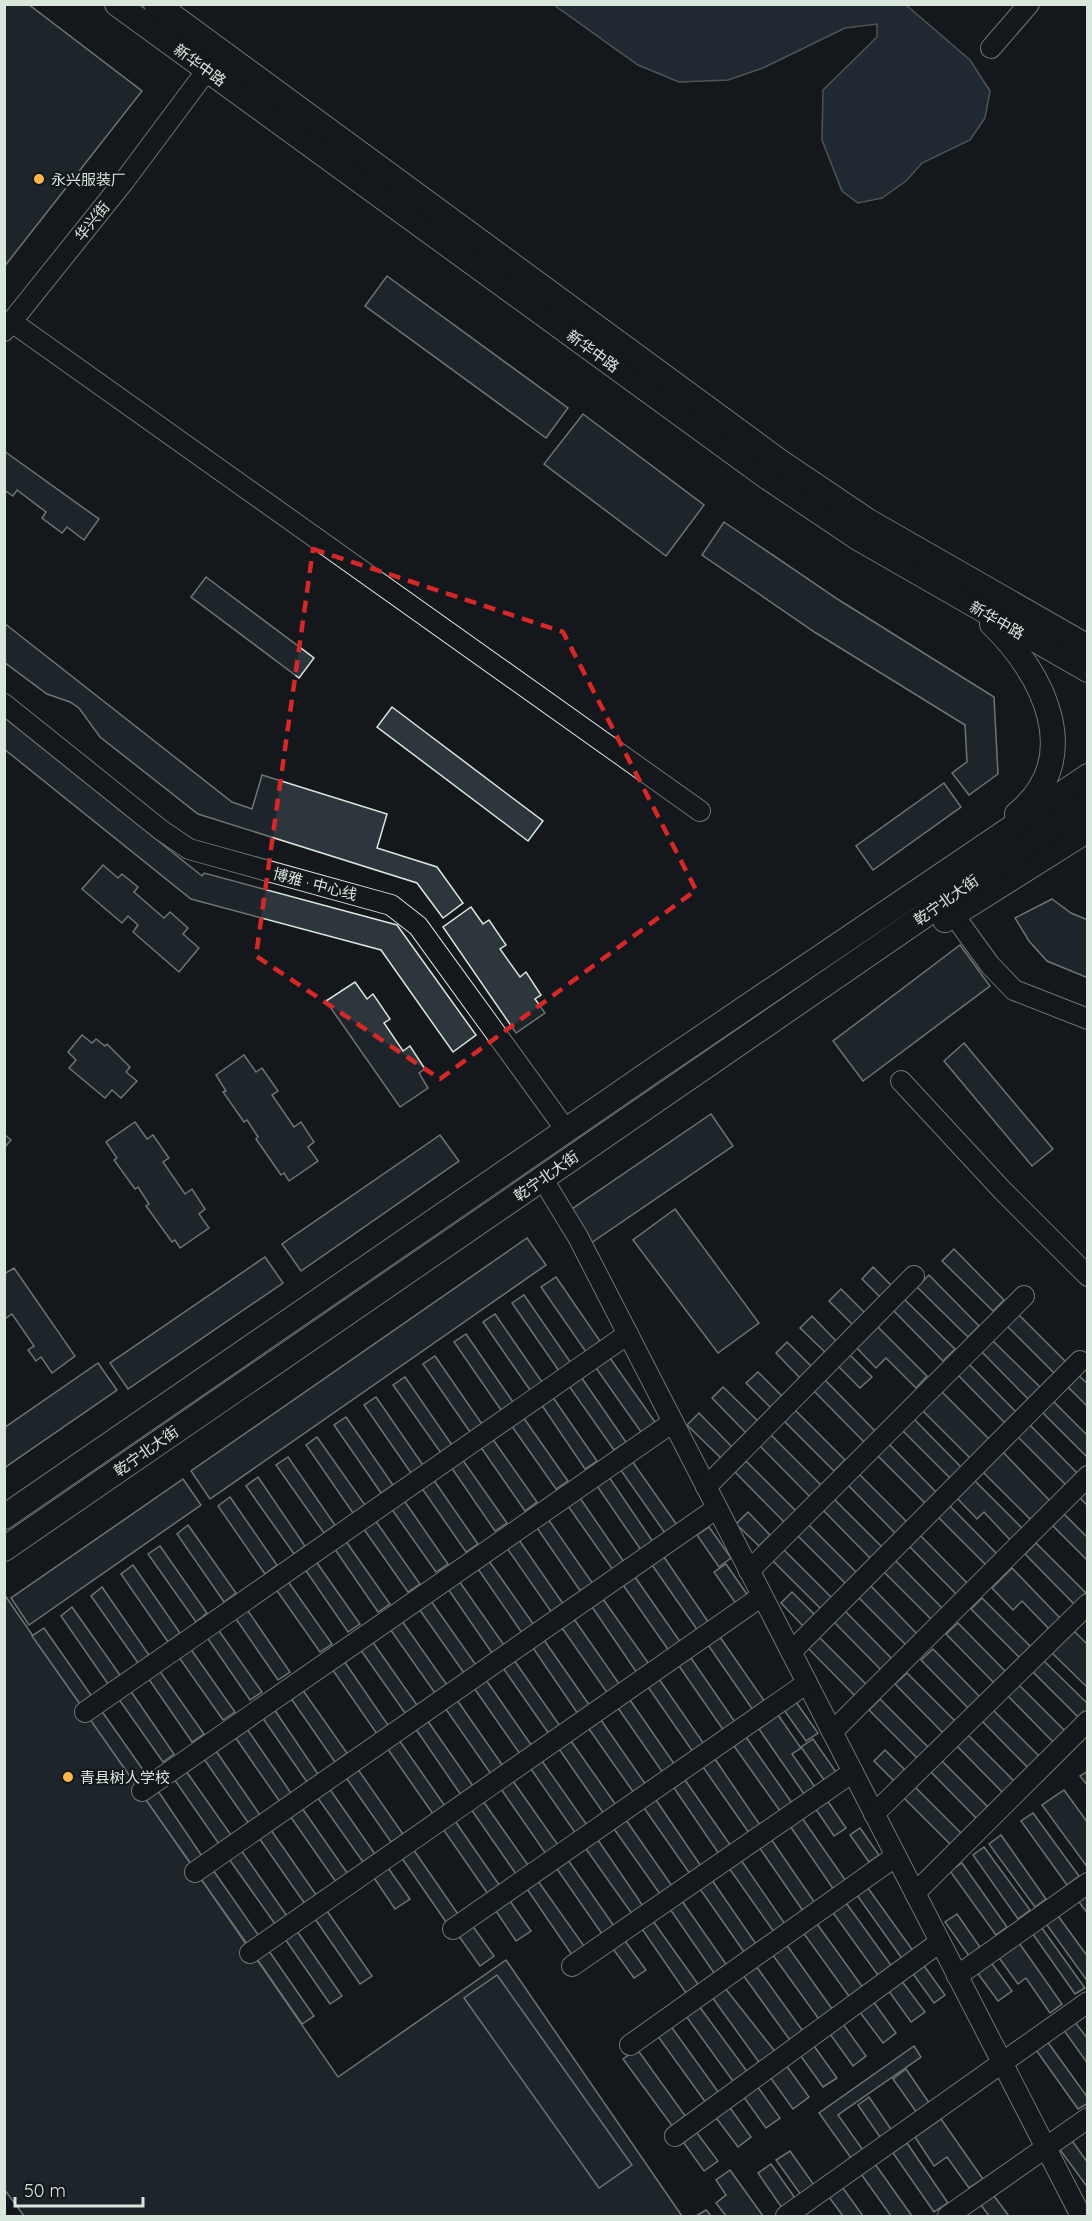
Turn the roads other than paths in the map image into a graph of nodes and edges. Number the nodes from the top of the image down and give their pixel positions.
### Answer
1 (117, 4) edge
2 (156, 4) edge
3 (1029, 4) edge
4 (991, 48) dead end
5 (213, 61) junction
6 (8, 327) edge
7 (973, 605) junction
8 (1060, 634) junction
9 (1088, 642) edge
10 (1088, 647) edge
11 (1088, 670) edge
12 (4, 704) edge
13 (1088, 776) edge
14 (1088, 803) edge
15 (700, 812) dead end
16 (1088, 830) edge
17 (945, 873) junction
18 (953, 914) junction
19 (815, 990) junction
20 (1088, 1019) edge
21 (901, 1081) dead end
22 (566, 1130) junction
23 (542, 1178) junction
24 (914, 1275) dead end
25 (1088, 1276) edge
26 (1024, 1296) dead end
27 (628, 1334) junction
28 (1080, 1361) dead end
29 (673, 1422) junction
30 (1088, 1476) edge
31 (706, 1487) junction
32 (717, 1508) junction
33 (4, 1517) edge
34 (4, 1549) edge
35 (749, 1570) junction
36 (762, 1596) junction
37 (1088, 1604) edge
38 (791, 1652) junction
39 (807, 1683) junction
40 (85, 1712) dead end
41 (1088, 1721) edge
42 (832, 1732) junction
43 (853, 1773) junction
44 (142, 1791) dead end
45 (874, 1814) junction
46 (896, 1856) junction
47 (195, 1872) dead end
48 (1088, 1883) edge
49 (915, 1893) junction
50 (453, 1929) dead end
51 (940, 1942) junction
52 (250, 1953) dead end
53 (572, 1966) dead end
54 (957, 1976) junction
55 (1088, 2002) edge
56 (630, 2045) dead end
57 (1002, 2064) junction
58 (1088, 2118) edge
59 (675, 2136) dead end
60 (1046, 2148) junction
61 (786, 2217) edge
62 (948, 2217) edge
63 (1081, 2217) edge

1 - 5 main road, 新华中路
2 - 5 main road, 新华中路
3 - 4 street
5 - 6 street, 华兴街
5 - 7 main road, 新华中路
5 - 8 main road, 新华中路
6 - 15 street
7 - 11 main road, 新华中路
7 - 17 main road
8 - 9 main road
8 - 10 main road, 新华中路
12 - 22 street, 博雅 · 中心线
13 - 17 main road, 乾宁北大街
14 - 19 main road, 乾宁北大街
16 - 18 main road
17 - 22 main road, 乾宁北大街
18 - 19 main road
18 - 20 street
19 - 23 main road, 乾宁北大街
21 - 25 street
22 - 33 main road, 乾宁北大街
23 - 27 street
23 - 34 main road, 乾宁北大街
24 - 31 street
26 - 35 street
27 - 29 street
27 - 40 street
28 - 38 street
29 - 31 street
29 - 44 street
30 - 42 street
31 - 32 street
32 - 35 street
32 - 47 street
35 - 36 street
36 - 38 street
36 - 52 street
37 - 45 street
38 - 39 street
39 - 42 street
39 - 50 street
41 - 49 street
42 - 43 street
43 - 45 street
43 - 53 street
45 - 46 street
46 - 49 street
46 - 56 street
48 - 54 street
49 - 51 street
51 - 54 street
51 - 59 street
54 - 57 street
55 - 57 street
57 - 60 street
57 - 61 street
58 - 60 street
60 - 62 street
60 - 63 street

